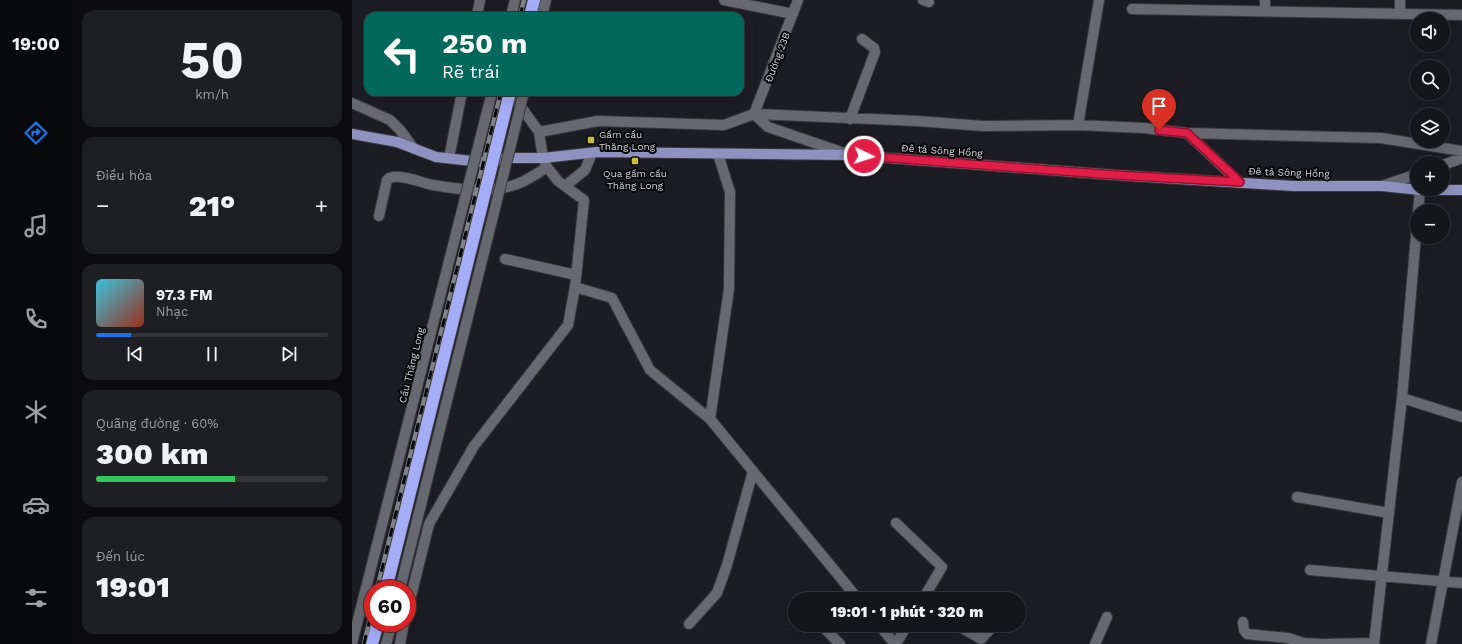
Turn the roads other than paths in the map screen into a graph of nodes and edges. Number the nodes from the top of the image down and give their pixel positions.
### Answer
1 (480, 0) edge
2 (515, 0) edge
3 (534, 0) edge
4 (539, 0) edge
5 (546, 0) edge
6 (724, 0) edge
7 (798, 0) edge
8 (1099, 0) edge
9 (1265, 0) edge
10 (1400, 0) edge
11 (1132, 9) dead end
12 (1265, 11) junction
13 (478, 12) edge
14 (512, 12) edge
15 (531, 12) edge
16 (536, 12) edge
17 (543, 12) edge
18 (793, 14) junction
19 (1400, 14) junction
20 (1462, 15) edge
21 (862, 40) dead end
22 (461, 96) edge
23 (491, 96) edge
24 (509, 96) edge
25 (516, 96) edge
26 (523, 96) edge
27 (352, 103) edge
28 (754, 114) junction
29 (850, 119) junction
30 (1078, 125) junction
31 (539, 132) junction
32 (1187, 133) junction
33 (352, 134) edge
34 (414, 148) junction
35 (1462, 151) edge
36 (592, 153) junction
37 (718, 154) junction
38 (848, 155) junction
39 (449, 158) junction
40 (1462, 158) edge
41 (1450, 162) edge
42 (545, 163) junction
43 (1410, 176) edge
44 (1240, 182) junction
45 (565, 186) junction
46 (1382, 186) junction
47 (1410, 189) edge
48 (1450, 190) edge
49 (1462, 190) edge
50 (379, 216) dead end
51 (1415, 244) edge
52 (505, 259) dead end
53 (576, 275) junction
54 (575, 287) junction
55 (1402, 398) junction
56 (1462, 417) edge
57 (710, 419) junction
58 (753, 471) junction
59 (1462, 482) edge
60 (1297, 497) dead end
61 (1389, 513) junction
62 (896, 523) dead end
63 (1310, 570) dead end
64 (1382, 577) junction
65 (388, 580) edge
66 (402, 580) edge
67 (415, 580) edge
68 (1443, 582) junction
69 (1462, 583) edge
70 (852, 592) edge
71 (926, 592) edge
72 (1107, 618) dead end
73 (1243, 622) dead end
74 (689, 624) dead end
75 (375, 632) edge
76 (389, 632) edge
77 (402, 632) edge
78 (828, 632) edge
79 (885, 632) edge
80 (903, 632) edge
81 (968, 632) edge
82 (988, 632) edge
83 (352, 643) edge
84 (372, 644) edge
85 (386, 644) edge
86 (400, 644) edge
87 (840, 644) edge
88 (896, 644) edge
89 (1095, 644) edge
90 (1322, 644) edge
91 (1374, 644) edge
92 (1431, 644) edge

1 - 13 street
2 - 14 street
3 - 15 highway
4 - 16 street
5 - 17 street
6 - 18 street
7 - 18 street, Đường 23B
8 - 30 street
9 - 12 street
10 - 19 street
11 - 12 street
12 - 19 street
18 - 28 street, Đường 23B
19 - 20 street
21 - 29 street
22 - 39 street
23 - 83 street, Cầu Thăng Long, bridge
24 - 65 highway, bridge
25 - 31 street
26 - 66 street, bridge
27 - 34 street
28 - 29 street
28 - 31 street
28 - 38 street
29 - 30 street
30 - 32 street
31 - 42 street
32 - 35 street
32 - 44 street
33 - 34 main road, Đê tả Sông Hồng
34 - 39 main road, Đê tả Sông Hồng
36 - 37 main road, Đê tả Sông Hồng
36 - 42 main road, Đê tả Sông Hồng
36 - 45 street
37 - 38 main road, Đê tả Sông Hồng
37 - 57 street
38 - 44 main road, Đê tả Sông Hồng
39 - 42 main road, Đê tả Sông Hồng
40 - 41 street
42 - 45 street
42 - 50 street
43 - 46 street
44 - 46 main road, Đê tả Sông Hồng
45 - 53 street
46 - 47 main road, Đê tả Sông Hồng
48 - 49 main road, Đê tả Sông Hồng
51 - 55 street
52 - 53 street
53 - 54 street
54 - 57 street
54 - 67 street
55 - 56 street
55 - 61 street
57 - 58 street
58 - 70 street
58 - 74 street
59 - 68 street
60 - 61 street
61 - 64 street
62 - 71 street
63 - 64 street
64 - 68 street
64 - 91 street
68 - 69 street
68 - 92 street
72 - 89 street
73 - 90 street
75 - 84 highway
76 - 85 street
77 - 86 street
78 - 87 street
79 - 88 street
80 - 88 street
81 - 82 street
90 - 91 street

